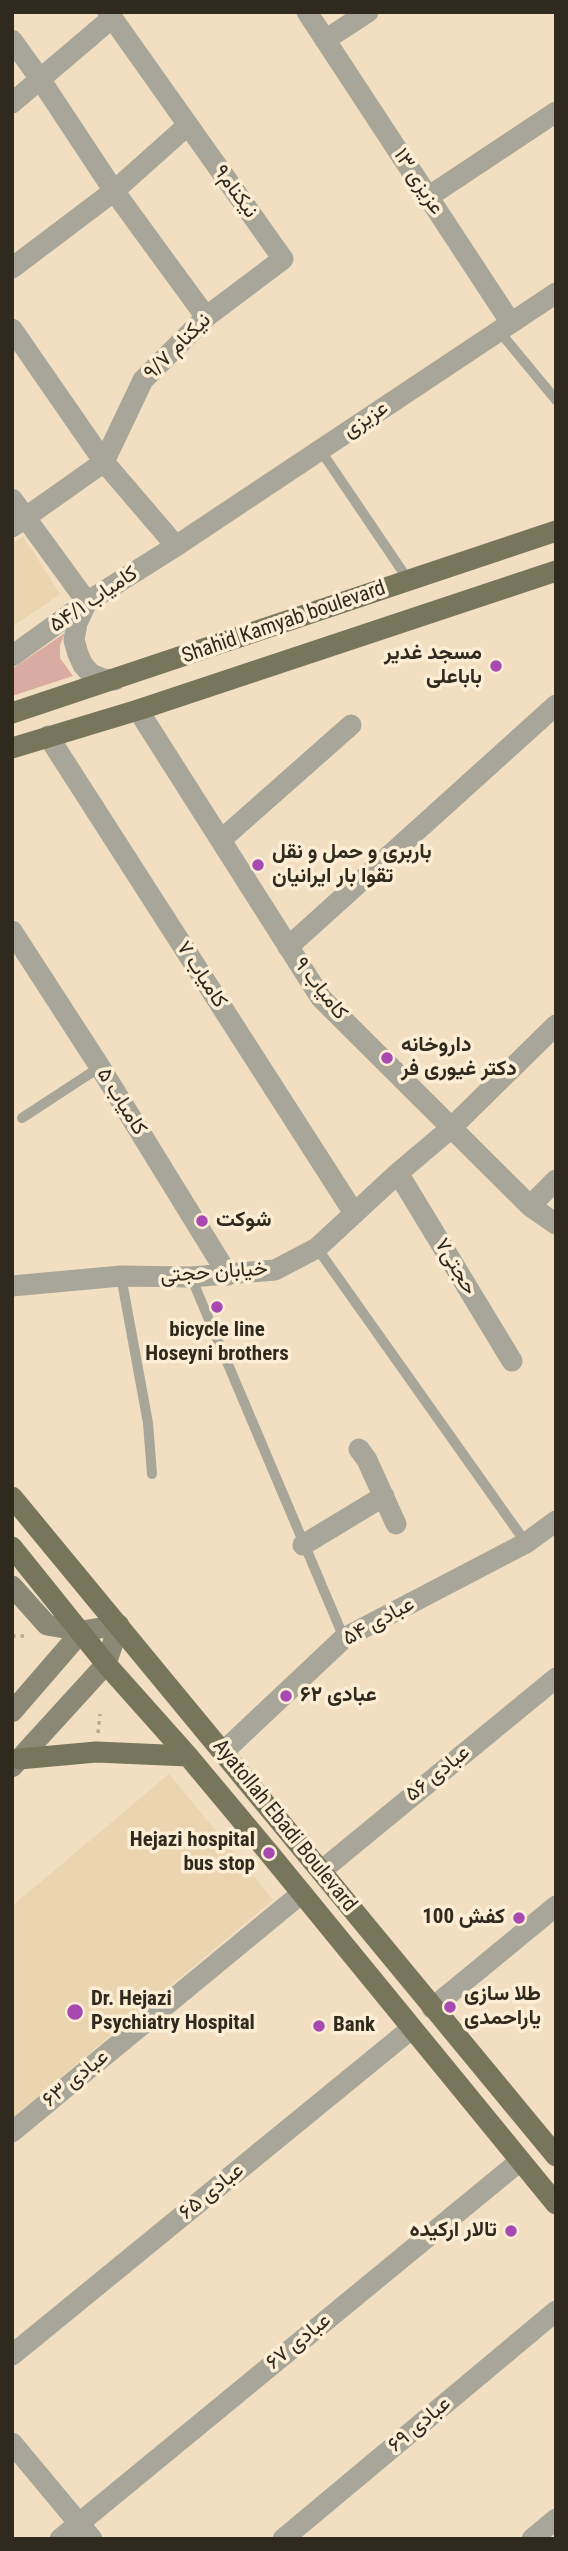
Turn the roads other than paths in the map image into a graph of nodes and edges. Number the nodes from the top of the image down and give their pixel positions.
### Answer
1 (307, 12) edge
2 (368, 12) edge
3 (110, 15) edge
4 (12, 40) edge
5 (325, 40) junction
6 (40, 79) junction
7 (12, 103) edge
8 (556, 112) edge
9 (188, 125) junction
10 (114, 191) junction
11 (428, 197) junction
12 (283, 259) joint
13 (12, 268) edge
14 (556, 293) edge
15 (206, 317) junction
16 (505, 327) junction
17 (12, 329) edge
18 (556, 400) edge
19 (321, 451) junction
20 (104, 462) junction
21 (12, 499) edge
22 (19, 522) edge
23 (556, 531) edge
24 (176, 547) junction
25 (556, 571) edge
26 (409, 581) junction
27 (87, 602) junction
28 (12, 656) edge
29 (115, 680) junction
30 (556, 705) edge
31 (138, 710) junction
32 (12, 713) edge
33 (351, 725) dead end
34 (48, 736) junction
35 (12, 748) edge
36 (222, 839) junction
37 (14, 936) edge
38 (288, 947) junction
39 (556, 1025) edge
40 (100, 1067) junction
41 (22, 1118) dead end
42 (450, 1129) junction
43 (398, 1173) junction
44 (556, 1180) edge
45 (530, 1206) junction
46 (355, 1213) junction
47 (556, 1224) edge
48 (317, 1248) junction
49 (228, 1275) junction
50 (121, 1276) junction
51 (191, 1277) junction
52 (12, 1286) edge
53 (512, 1361) dead end
54 (359, 1449) dead end
55 (152, 1474) dead end
56 (384, 1496) junction
57 (12, 1497) edge
58 (556, 1521) edge
59 (396, 1524) dead end
60 (526, 1543) junction
61 (303, 1545) junction
62 (12, 1547) edge
63 (12, 1586) edge
64 (119, 1625) junction
65 (82, 1631) junction
66 (344, 1639) junction
67 (106, 1664) junction
68 (556, 1678) edge
69 (12, 1712) edge
70 (223, 1752) junction
71 (188, 1756) junction
72 (16, 1763) edge
73 (321, 1871) junction
74 (302, 1893) junction
75 (556, 1906) edge
76 (432, 2008) junction
77 (411, 2029) junction
78 (12, 2132) edge
79 (553, 2146) edge
80 (520, 2161) junction
81 (556, 2204) edge
82 (556, 2311) edge
83 (12, 2355) edge
84 (12, 2443) edge
85 (556, 2519) edge
86 (86, 2531) edge
87 (60, 2539) edge
88 (283, 2539) edge
89 (532, 2539) edge

1 - 5 street, عزیزی ۱۳
2 - 5 street
3 - 6 street
3 - 9 street, نیکنام۹
4 - 6 street
5 - 11 street, عزیزی ۱۳
6 - 7 street
6 - 10 street
8 - 11 street
9 - 10 street
9 - 12 street, نیکنام۹
10 - 13 street
10 - 15 street
11 - 16 street, عزیزی ۱۳
12 - 15 street, نیکنام ۹/۷
14 - 16 street, عزیزی
15 - 20 street, نیکنام ۹/۷
16 - 18 lane
16 - 19 street, عزیزی
17 - 20 street
19 - 24 street, عزیزی
19 - 26 lane
20 - 22 street
20 - 24 street
21 - 22 street
22 - 27 street
23 - 26 main road, Shahid Kamyab boulevard
24 - 27 street, کامیاب ۵۴/۱
25 - 31 main road, Shahid Kamyab boulevard
26 - 29 main road, Shahid Kamyab boulevard
27 - 28 street, کامیاب ۵۴/۱
27 - 29 street
29 - 32 main road, Shahid Kamyab boulevard
30 - 38 street
31 - 34 main road, Shahid Kamyab boulevard
31 - 36 street, کامیاب ۹
33 - 36 street
34 - 35 main road, Shahid Kamyab boulevard
34 - 46 street, کامیاب ۷
36 - 38 street, کامیاب ۹
37 - 40 street, کامیاب ۵
38 - 42 street, کامیاب ۹
39 - 42 street, خیابان حجتی
40 - 41 lane
40 - 49 street, کامیاب ۵
42 - 43 street, خیابان حجتی
42 - 45 street, کامیاب ۹
43 - 46 street, خیابان حجتی
43 - 53 street, حجتی۷
44 - 45 street
45 - 47 street, کامیاب ۹
46 - 48 street, خیابان حجتی
48 - 49 street, خیابان حجتی
48 - 60 lane
49 - 51 street, خیابان حجتی
50 - 51 street, خیابان حجتی
50 - 52 street, خیابان حجتی
50 - 55 lane
51 - 61 lane
54 - 56 street
56 - 59 street
56 - 61 street
57 - 64 main road, Ayatollah Ebadi Boulevard
58 - 60 street, عبادی ۵۴
60 - 66 street, عبادی ۵۴
61 - 66 lane
62 - 65 main road, Ayatollah Ebadi Boulevard
63 - 65 main road
64 - 65 main road
64 - 67 main road
64 - 70 main road, Ayatollah Ebadi Boulevard
65 - 67 main road, Ayatollah Ebadi Boulevard
65 - 69 main road
66 - 70 street, عبادی ۵۴
67 - 71 main road, Ayatollah Ebadi Boulevard
67 - 72 main road
68 - 73 street, عبادی ۵۶
70 - 73 main road, Ayatollah Ebadi Boulevard
71 - 72 main road
71 - 74 main road, Ayatollah Ebadi Boulevard
73 - 76 main road, Ayatollah Ebadi Boulevard
74 - 77 main road, Ayatollah Ebadi Boulevard
74 - 78 street, عبادی ۶۳
75 - 76 street
76 - 79 main road, Ayatollah Ebadi Boulevard
77 - 80 main road, Ayatollah Ebadi Boulevard
77 - 83 street, عبادی ۶۵
80 - 81 main road, Ayatollah Ebadi Boulevard
80 - 86 street, عبادی ۶۷
82 - 88 street, عبادی ۶۹
84 - 86 street
85 - 89 street
86 - 87 street, عبادی ۶۷

